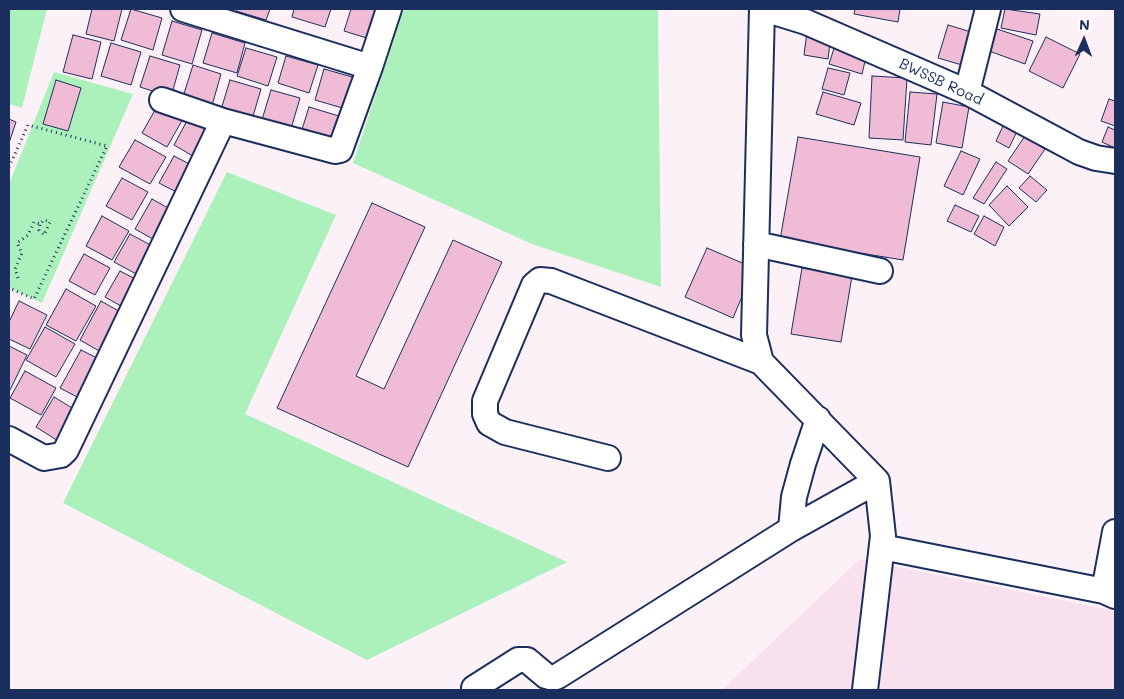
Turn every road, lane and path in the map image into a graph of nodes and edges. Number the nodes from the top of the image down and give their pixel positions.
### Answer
1 (183, 9) edge
2 (389, 9) edge
3 (763, 9) edge
4 (988, 9) edge
5 (370, 67) junction
6 (967, 92) junction
7 (162, 100) dead end
8 (224, 122) junction
9 (1115, 161) edge
10 (9, 167) edge
11 (40, 224) dead end
12 (756, 244) junction
13 (880, 271) dead end
14 (18, 278) dead end
15 (9, 288) edge
16 (761, 362) junction
17 (818, 419) junction
18 (9, 439) edge
19 (608, 458) dead end
20 (877, 481) junction
21 (791, 529) junction
22 (1115, 532) edge
23 (882, 547) junction
24 (1110, 593) edge
25 (474, 688) dead end
26 (865, 690) edge

1 - 5 street
2 - 5 street
3 - 6 street, BWSSB Road
3 - 12 street
4 - 6 street
5 - 8 street
6 - 9 street, BWSSB Road
7 - 8 street
8 - 18 street
10 - 15 path
11 - 14 path
12 - 13 street
12 - 16 street
16 - 17 street
16 - 19 street
17 - 20 street
17 - 21 street
20 - 21 street
20 - 23 street
21 - 25 street
22 - 24 street
23 - 24 street
23 - 26 street

